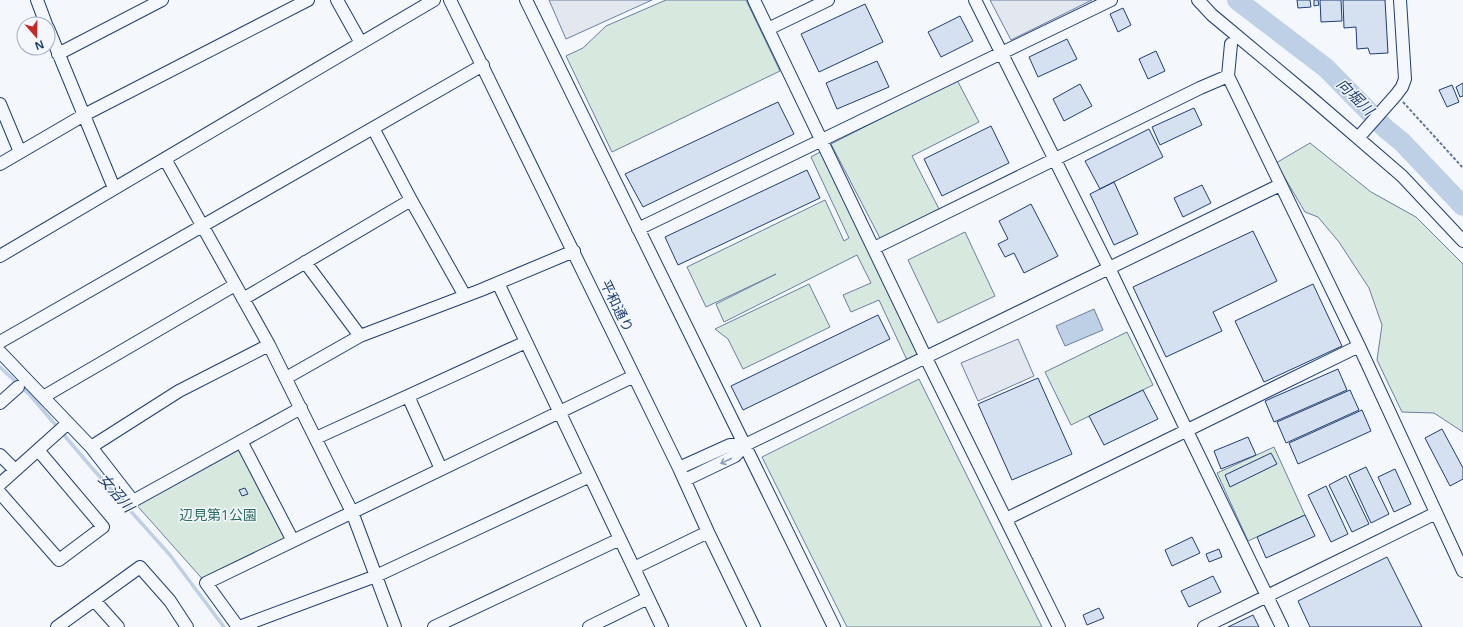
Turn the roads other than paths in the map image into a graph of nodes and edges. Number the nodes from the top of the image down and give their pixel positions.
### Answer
1 (37, 0) edge
2 (162, 0) edge
3 (308, 0) edge
4 (337, 0) edge
5 (434, 0) edge
6 (450, 0) edge
7 (526, 0) edge
8 (754, 0) edge
9 (828, 0) edge
10 (975, 0) edge
11 (1111, 0) edge
12 (1198, 0) edge
13 (1400, 0) edge
14 (43, 16) edge
15 (768, 29) junction
16 (361, 43) junction
17 (1231, 44) dead end
18 (56, 49) edge
19 (1001, 53) junction
20 (58, 54) junction
21 (483, 65) junction
22 (1228, 76) junction
23 (0, 104) edge
24 (84, 115) junction
25 (373, 128) junction
26 (1360, 135) junction
27 (822, 140) junction
28 (20, 152) junction
29 (165, 159) junction
30 (1055, 159) junction
31 (0, 164) edge
32 (1280, 184) junction
33 (114, 188) junction
34 (411, 200) junction
35 (202, 225) junction
36 (638, 229) junction
37 (1463, 241) edge
38 (874, 248) junction
39 (574, 251) junction
40 (0, 256) edge
41 (305, 262) junction
42 (1109, 268) junction
43 (498, 283) junction
44 (235, 285) junction
45 (465, 296) junction
46 (243, 299) junction
47 (360, 336) junction
48 (0, 342) edge
49 (526, 342) junction
50 (269, 345) junction
51 (1359, 346) junction
52 (0, 352) edge
53 (926, 358) junction
54 (634, 376) junction
55 (286, 378) junction
56 (18, 387) dead end
57 (408, 396) junction
58 (43, 398) junction
59 (0, 403) edge
60 (301, 408) junction
61 (559, 412) junction
62 (68, 423) junction
63 (1187, 431) junction
64 (316, 438) junction
65 (241, 441) junction
66 (745, 445) junction
67 (90, 447) junction
68 (38, 450) junction
69 (0, 455) edge
70 (679, 468) junction
71 (441, 469) junction
72 (15, 470) junction
73 (590, 476) junction
74 (685, 480) junction
75 (0, 484) edge
76 (0, 493) edge
77 (352, 512) junction
78 (1436, 513) junction
79 (1006, 519) junction
80 (708, 532) junction
81 (620, 540) junction
82 (293, 541) junction
83 (634, 568) junction
84 (1463, 571) edge
85 (376, 576) junction
86 (1268, 596) junction
87 (648, 598) junction
88 (94, 600) junction
89 (57, 627) edge
90 (118, 627) edge
91 (187, 627) edge
92 (238, 627) edge
93 (395, 627) edge
94 (434, 627) edge
95 (589, 627) edge
96 (662, 627) edge
97 (754, 627) edge
98 (834, 627) edge
99 (1059, 627) edge
100 (1204, 627) edge
101 (1282, 627) edge

1 - 14 street
2 - 20 street
3 - 24 street
4 - 16 street
5 - 16 street
6 - 21 street, 平和通り
7 - 36 street
8 - 15 street
9 - 15 street
10 - 19 street
11 - 19 street
12 - 26 street
13 - 26 street
15 - 27 street
16 - 29 street
17 - 22 street
18 - 20 street
19 - 27 street
19 - 30 street
20 - 24 street
21 - 25 street
21 - 39 street, 平和通り
22 - 30 street
22 - 32 street
23 - 28 street
24 - 28 street
24 - 33 street
25 - 34 street
25 - 35 street
26 - 37 street
27 - 36 street
27 - 38 street
28 - 31 street
29 - 33 street
29 - 35 street
30 - 38 street
30 - 42 street
32 - 42 street
32 - 51 street
33 - 40 street
34 - 41 street
34 - 45 street
35 - 44 street
35 - 48 street
36 - 66 street
38 - 53 street
39 - 43 street
39 - 54 street, 平和通り
41 - 46 street
41 - 47 street
42 - 53 street
42 - 63 street
43 - 45 street
43 - 49 street
44 - 46 street
44 - 58 street
45 - 47 street
46 - 50 street
47 - 55 street
49 - 57 street
49 - 61 street
50 - 55 street
50 - 67 street
51 - 63 street
51 - 78 street
52 - 58 street
53 - 66 street
53 - 79 street
54 - 61 street
54 - 70 street, 平和通り
55 - 60 street
56 - 59 street
57 - 64 street
57 - 71 street
58 - 62 street
60 - 64 street
60 - 65 street
61 - 71 street
61 - 73 street
62 - 67 street
62 - 68 street
63 - 79 street
63 - 86 street
64 - 77 street
65 - 67 street
65 - 82 street
66 - 70 street
66 -> 74 street
66 - 98 street
68 - 72 street
68 - 76 street
69 - 72 street
70 - 74 street, 平和通り
71 - 77 street
72 - 75 street
73 - 81 street
73 - 85 street
74 - 80 street, 平和通り
77 - 82 street
77 - 85 street
78 - 84 street
78 - 86 street
79 - 99 street
80 - 83 street
80 - 97 street, 平和通り
81 - 83 street
81 - 94 street
82 - 92 street
83 - 87 street
85 - 92 street
85 - 93 street
86 - 100 street
86 - 101 street
87 - 95 street
87 - 96 street
88 - 89 street
88 - 90 street
88 - 91 street

